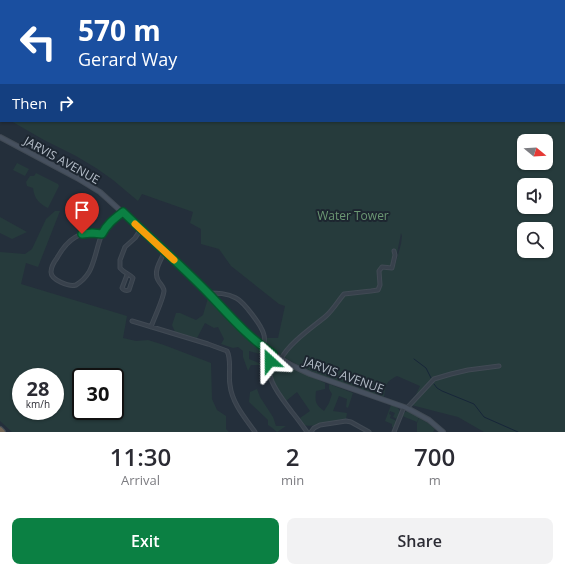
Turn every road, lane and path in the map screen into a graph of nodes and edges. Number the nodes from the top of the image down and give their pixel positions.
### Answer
1 (0, 137) edge
2 (123, 212) junction
3 (141, 229) junction
4 (102, 234) junction
5 (164, 251) junction
6 (394, 251) dead end
7 (127, 274) junction
8 (208, 293) junction
9 (132, 321) dead end
10 (151, 327) junction
11 (264, 347) junction
12 (273, 354) junction
13 (281, 359) junction
14 (499, 366) dead end
15 (405, 407) junction
16 (255, 432) edge
17 (307, 432) edge
18 (311, 432) edge
19 (369, 432) edge
20 (394, 432) edge
21 (443, 432) edge

1 - 2 street, JARVIS AVENUE
2 - 3 street, JARVIS AVENUE
2 - 4 street
3 - 5 street, JARVIS AVENUE
3 - 7 street
4 - 4 street
5 - 8 street, JARVIS AVENUE
5 - 10 street
6 - 13 street
7 - 7 street
8 - 11 street, JARVIS AVENUE
8 - 11 street
9 - 10 street
10 - 16 street
11 - 12 street, JARVIS AVENUE
12 - 13 street, JARVIS AVENUE
12 - 17 street
13 - 15 street, JARVIS AVENUE
14 - 15 street
15 - 20 street
15 - 21 street, JARVIS AVENUE
18 - 19 street

